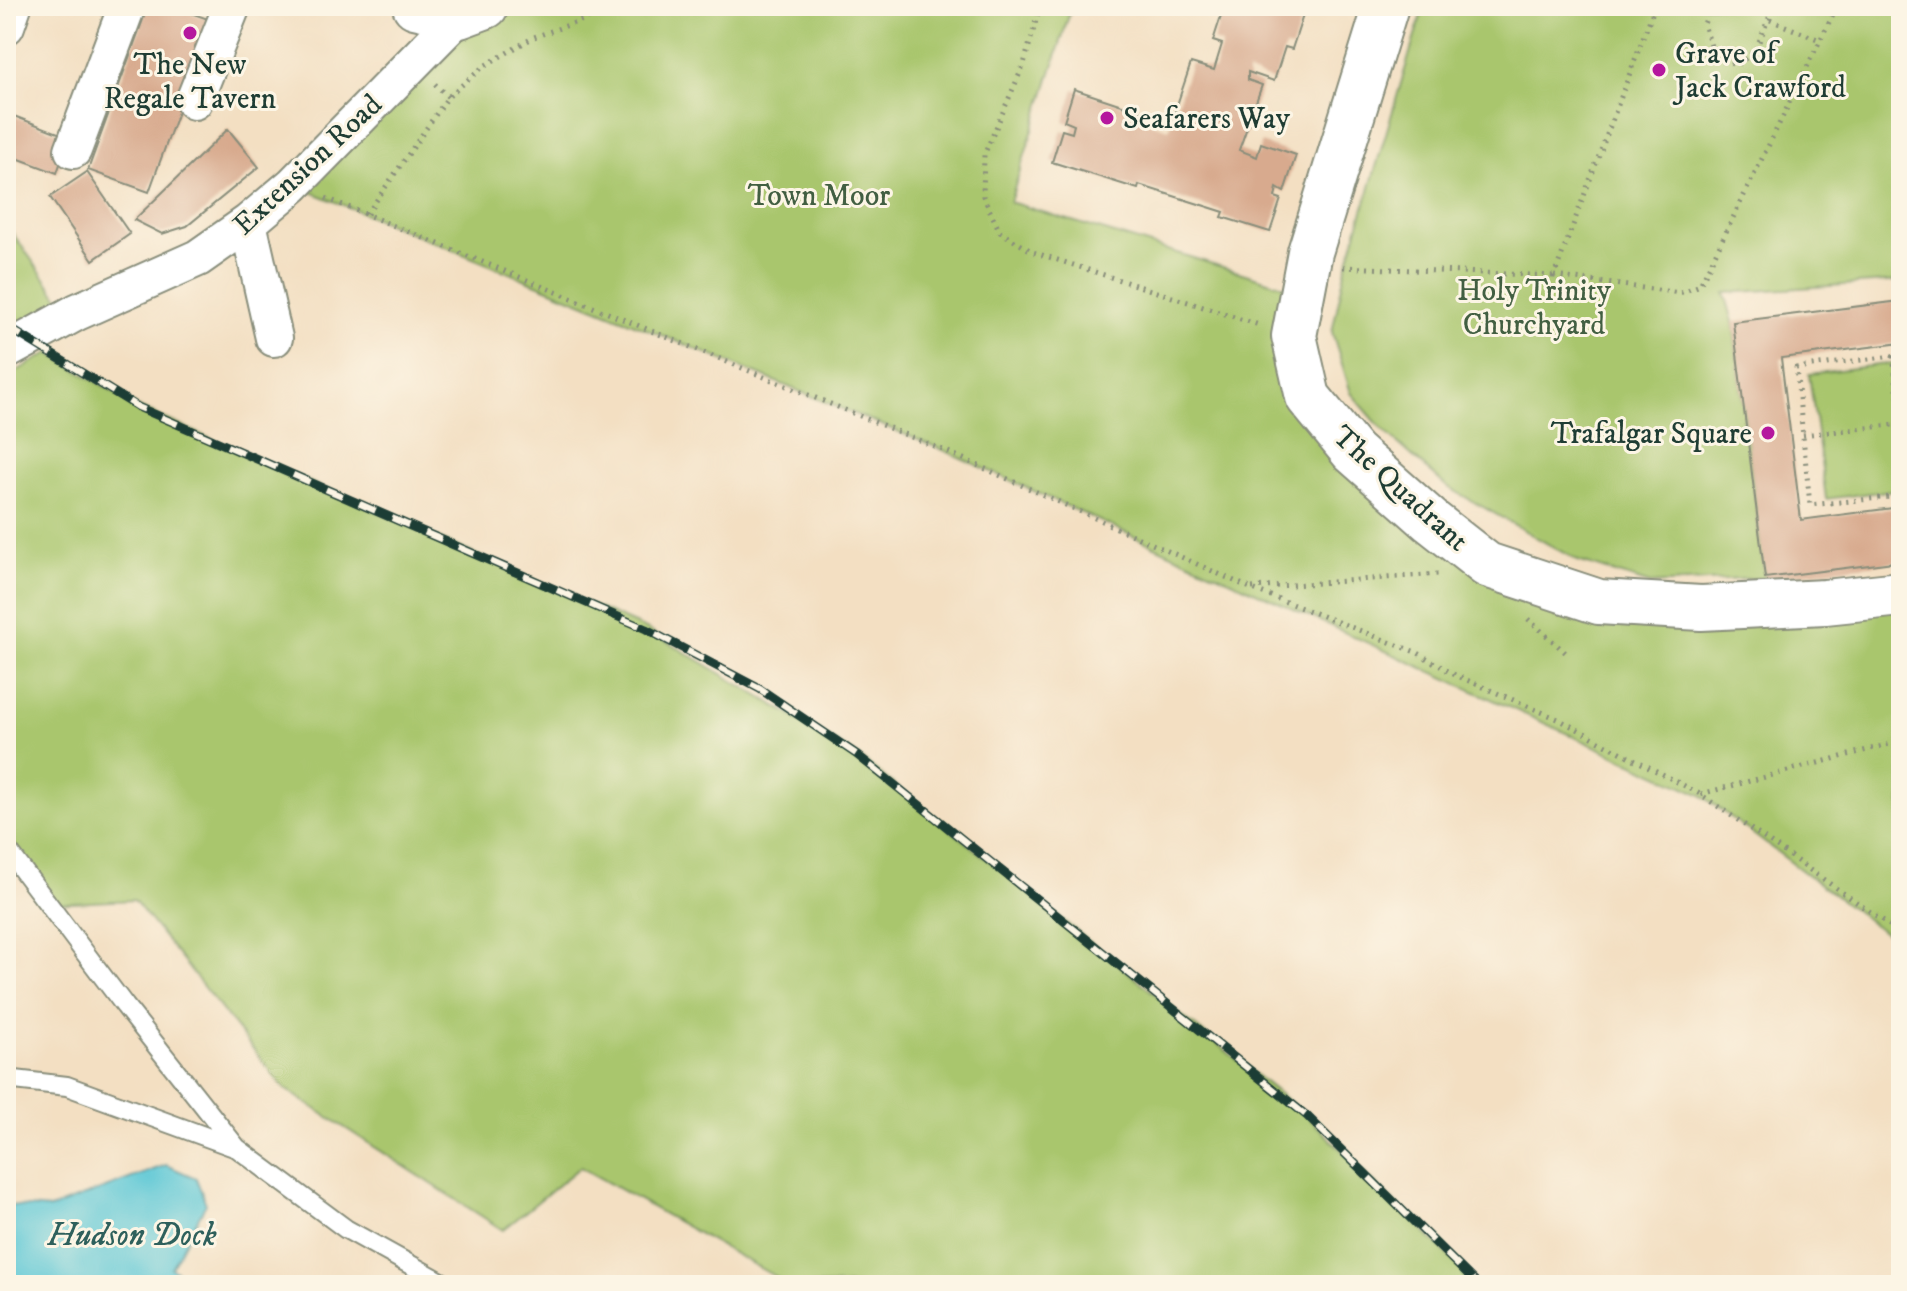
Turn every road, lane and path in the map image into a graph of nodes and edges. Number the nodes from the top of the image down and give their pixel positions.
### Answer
1 (13, 6) edge
2 (127, 6) edge
3 (232, 6) edge
4 (415, 6) edge
5 (623, 6) edge
6 (1040, 6) edge
7 (1386, 6) edge
8 (1655, 6) edge
9 (1711, 6) edge
10 (1774, 6) edge
11 (1837, 6) edge
12 (473, 11) edge
13 (1770, 20) junction
14 (6, 26) edge
15 (1820, 40) junction
16 (194, 101) dead end
17 (73, 150) dead end
18 (293, 185) junction
19 (367, 214) junction
20 (248, 223) junction
21 (1307, 266) junction
22 (1554, 276) junction
23 (1294, 336) junction
24 (274, 338) dead end
25 (6, 351) edge
26 (1901, 355) edge
27 (1893, 356) junction
28 (1901, 422) edge
29 (1803, 435) junction
30 (1901, 496) edge
31 (1487, 565) junction
32 (1250, 588) junction
33 (1901, 594) edge
34 (1901, 741) edge
35 (1700, 794) junction
36 (6, 848) edge
37 (1901, 933) edge
38 (6, 1079) edge
39 (237, 1148) junction
40 (447, 1285) edge

1 - 14 street
2 - 17 street
3 - 16 street
4 - 12 street
5 - 19 path
6 - 23 path
7 - 21 street, The Quadrant
8 - 22 path
9 - 13 path
10 - 13 path
11 - 15 path
12 - 18 street, Extension Road
13 - 15 path
15 - 22 path
18 - 19 path
18 - 20 street, Extension Road
19 - 32 path
20 - 24 street
20 - 25 street, Extension Road
21 - 22 path
21 - 23 street, The Quadrant
23 - 31 street, The Quadrant
26 - 27 path
27 - 28 path
27 - 29 path
28 - 29 path
29 - 30 path
31 - 32 path
31 - 33 street, The Quadrant
32 - 35 path
34 - 35 path
35 - 37 path
36 - 39 lane
38 - 39 lane
39 - 40 lane

